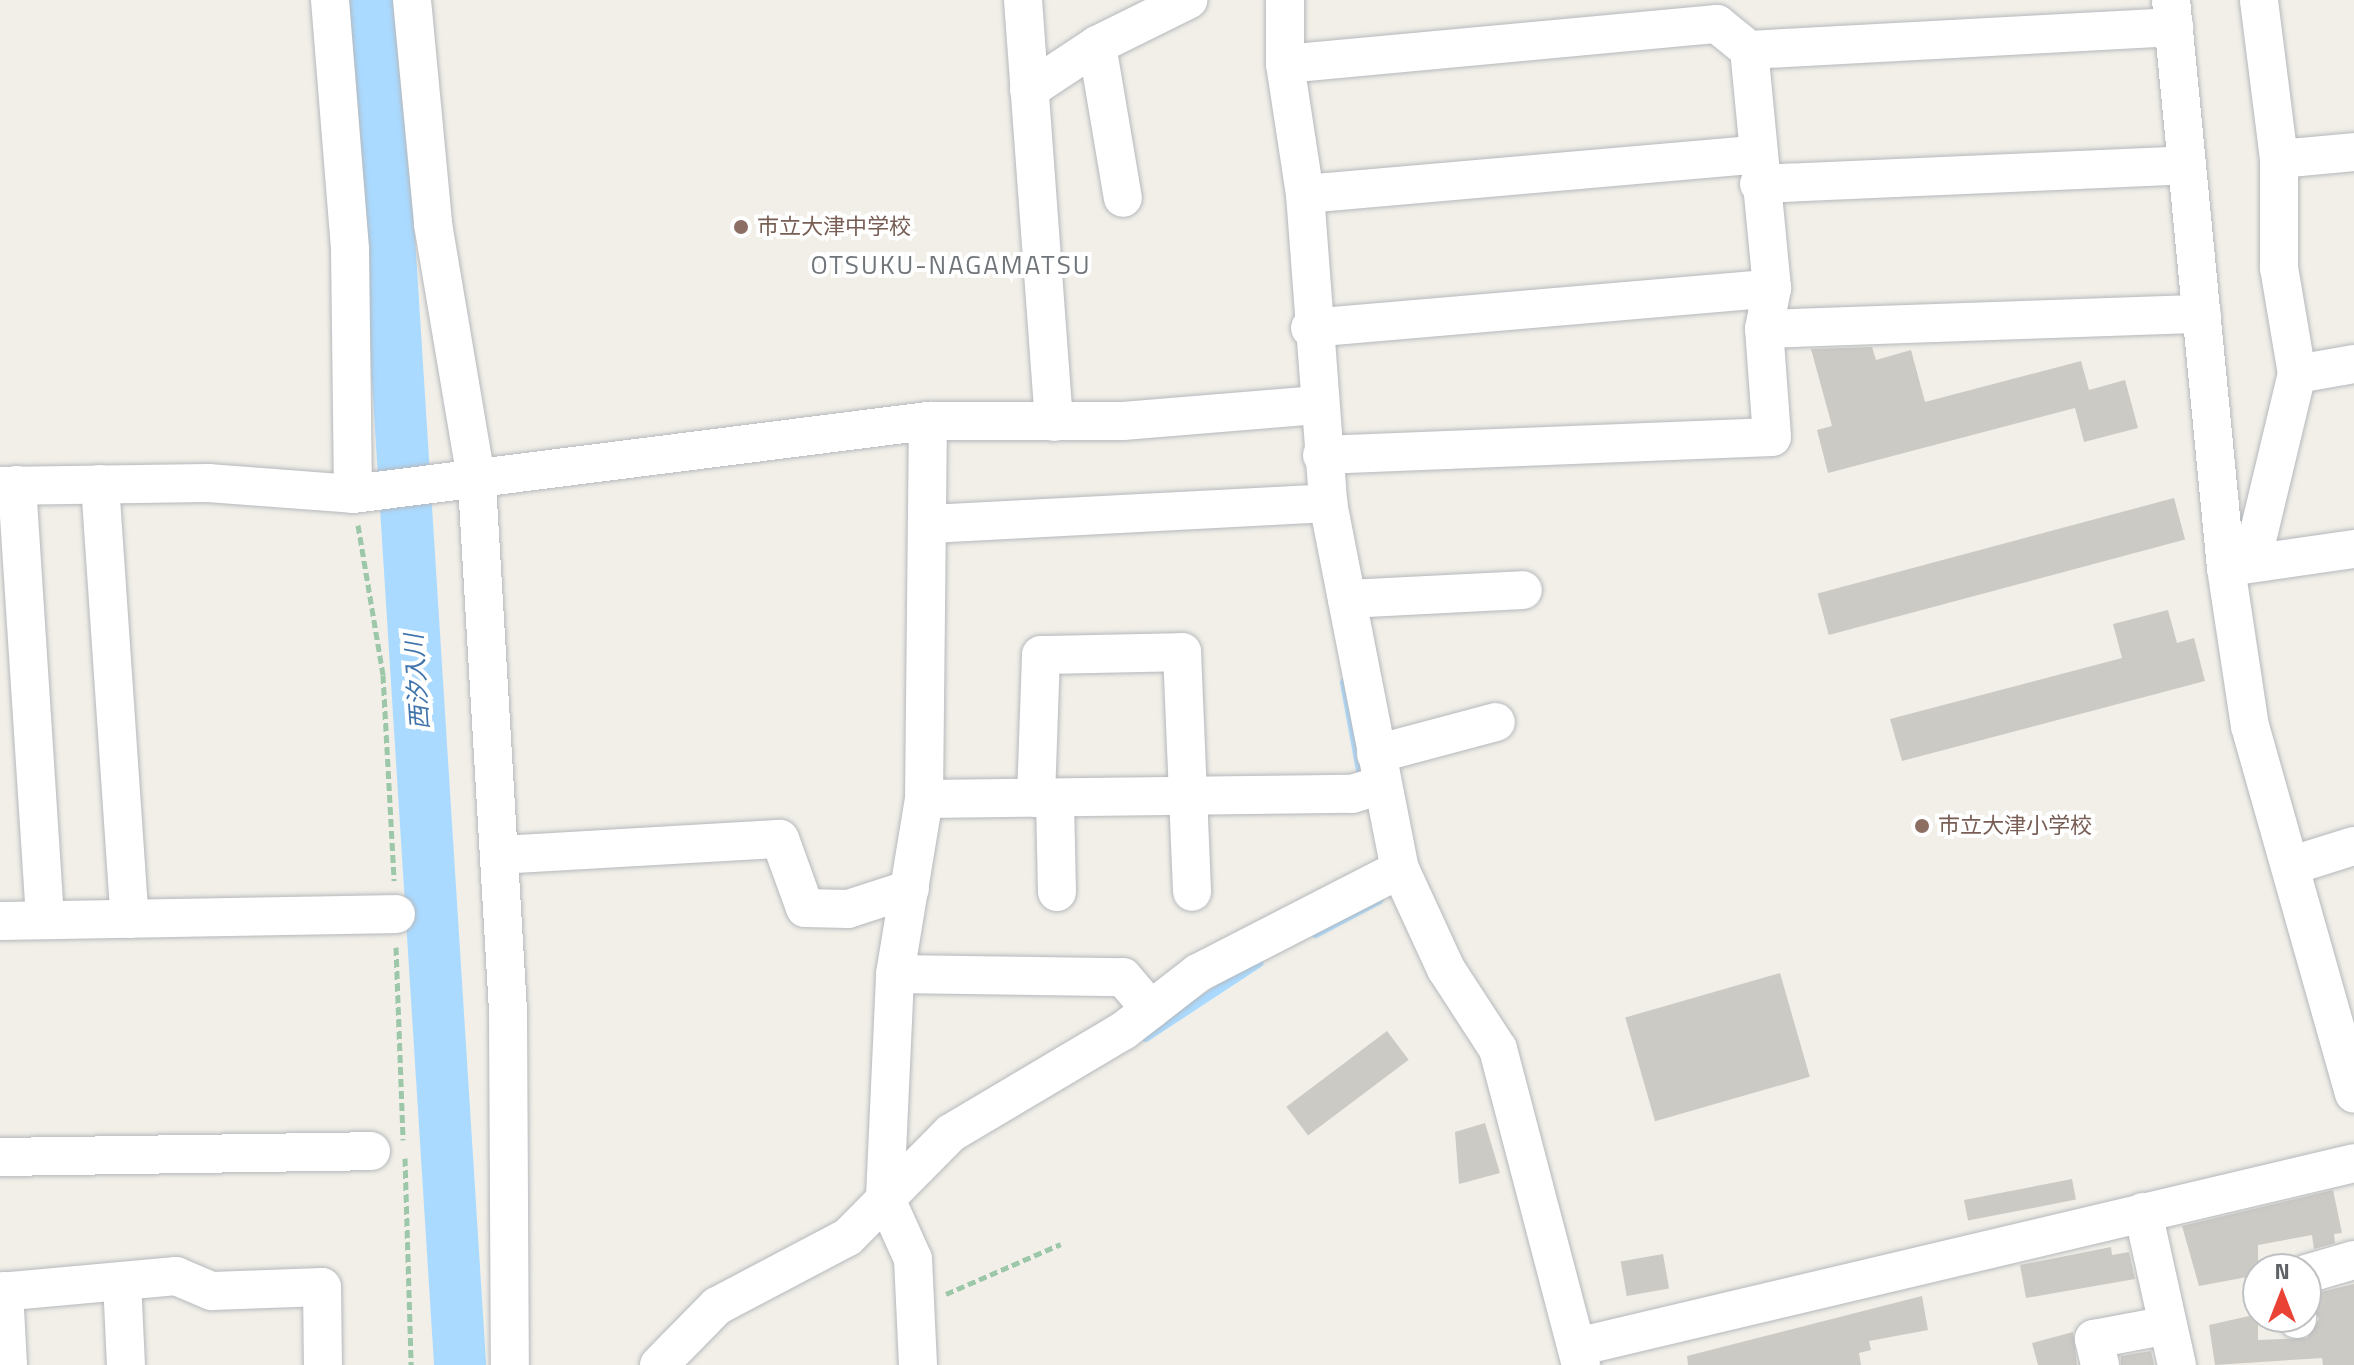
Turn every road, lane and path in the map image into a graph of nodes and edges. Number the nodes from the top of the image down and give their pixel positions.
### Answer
1 (330, 0) edge
2 (412, 0) edge
3 (1023, 0) edge
4 (1188, 0) edge
5 (1285, 0) edge
6 (2259, 0) edge
7 (2172, 13) edge
8 (1097, 45) junction
9 (1749, 50) junction
10 (1285, 64) junction
11 (1029, 90) junction
12 (2354, 152) edge
13 (2279, 159) junction
14 (2187, 165) junction
15 (1757, 169) junction
16 (1305, 194) junction
17 (1123, 198) dead end
18 (1772, 288) junction
19 (2202, 314) junction
20 (1310, 328) junction
21 (1764, 329) junction
22 (2354, 364) edge
23 (2297, 374) junction
24 (1317, 405) junction
25 (928, 421) junction
26 (1054, 422) junction
27 (1322, 455) junction
28 (100, 484) junction
29 (477, 484) junction
30 (8, 485) edge
31 (353, 494) junction
32 (1328, 503) junction
33 (930, 524) junction
34 (2354, 549) edge
35 (2239, 565) junction
36 (1523, 590) dead end
37 (1347, 599) junction
38 (1496, 722) dead end
39 (1370, 778) junction
40 (1190, 796) junction
41 (1046, 798) junction
42 (924, 799) junction
43 (2354, 846) edge
44 (499, 855) junction
45 (2290, 866) junction
46 (1400, 869) junction
47 (910, 889) junction
48 (1057, 892) dead end
49 (1192, 892) dead end
50 (396, 914) dead end
51 (130, 919) junction
52 (45, 920) junction
53 (0, 921) edge
54 (895, 974) junction
55 (1151, 1010) junction
56 (2354, 1094) edge
57 (371, 1151) dead end
58 (0, 1157) edge
59 (2354, 1163) edge
60 (885, 1197) junction
61 (2143, 1212) junction
62 (1061, 1244) dead end
63 (2354, 1260) edge
64 (2322, 1269) edge
65 (122, 1281) junction
66 (2, 1291) edge
67 (920, 1306) junction
68 (2168, 1325) junction
69 (1579, 1356) edge
70 (8, 1365) edge
71 (126, 1365) edge
72 (323, 1365) edge
73 (510, 1365) edge
74 (659, 1365) edge
75 (918, 1365) edge
76 (2100, 1365) edge
77 (2177, 1365) edge

1 - 31 street
2 - 29 street
3 - 11 street
4 - 8 street
5 - 10 street
6 - 13 street
7 - 9 street
7 - 14 street
8 - 11 street
8 - 17 street
9 - 10 street
9 - 15 street
10 - 16 street
11 - 26 street
12 - 13 street
13 - 23 street
14 - 15 street
14 - 19 street
15 - 16 street
15 - 18 street
16 - 20 street
18 - 20 street
18 - 21 street
19 - 21 street
19 - 35 street
20 - 24 street
21 - 27 street
22 - 23 street
23 - 35 street
24 - 26 street
24 - 27 street
25 - 26 street
25 - 29 street
25 - 33 street
27 - 32 street
28 - 30 street
28 - 31 street
28 - 51 street
29 - 31 street
29 - 44 street
30 - 52 street
32 - 33 street
32 - 37 street
33 - 42 street
34 - 35 street
35 - 45 street
36 - 37 street
37 - 39 street
38 - 39 street
39 - 40 street
39 - 46 street
40 - 41 street
40 - 41 street
40 - 49 street
41 - 42 street
41 - 48 street
42 - 47 street
43 - 45 street
44 - 47 street
44 - 73 street
45 - 56 street
46 - 55 street
46 - 69 street
47 - 54 street
50 - 51 street
51 - 52 street
52 - 53 street
54 - 55 street
54 - 60 street
55 - 60 street
57 - 58 street
59 - 61 street
60 - 67 street
60 - 74 street
61 - 68 street
61 - 69 street
62 - 67 path
63 - 64 street
65 - 66 street
65 - 71 street
65 - 72 street
66 - 70 street
67 - 75 street
68 - 76 street
68 - 77 street

